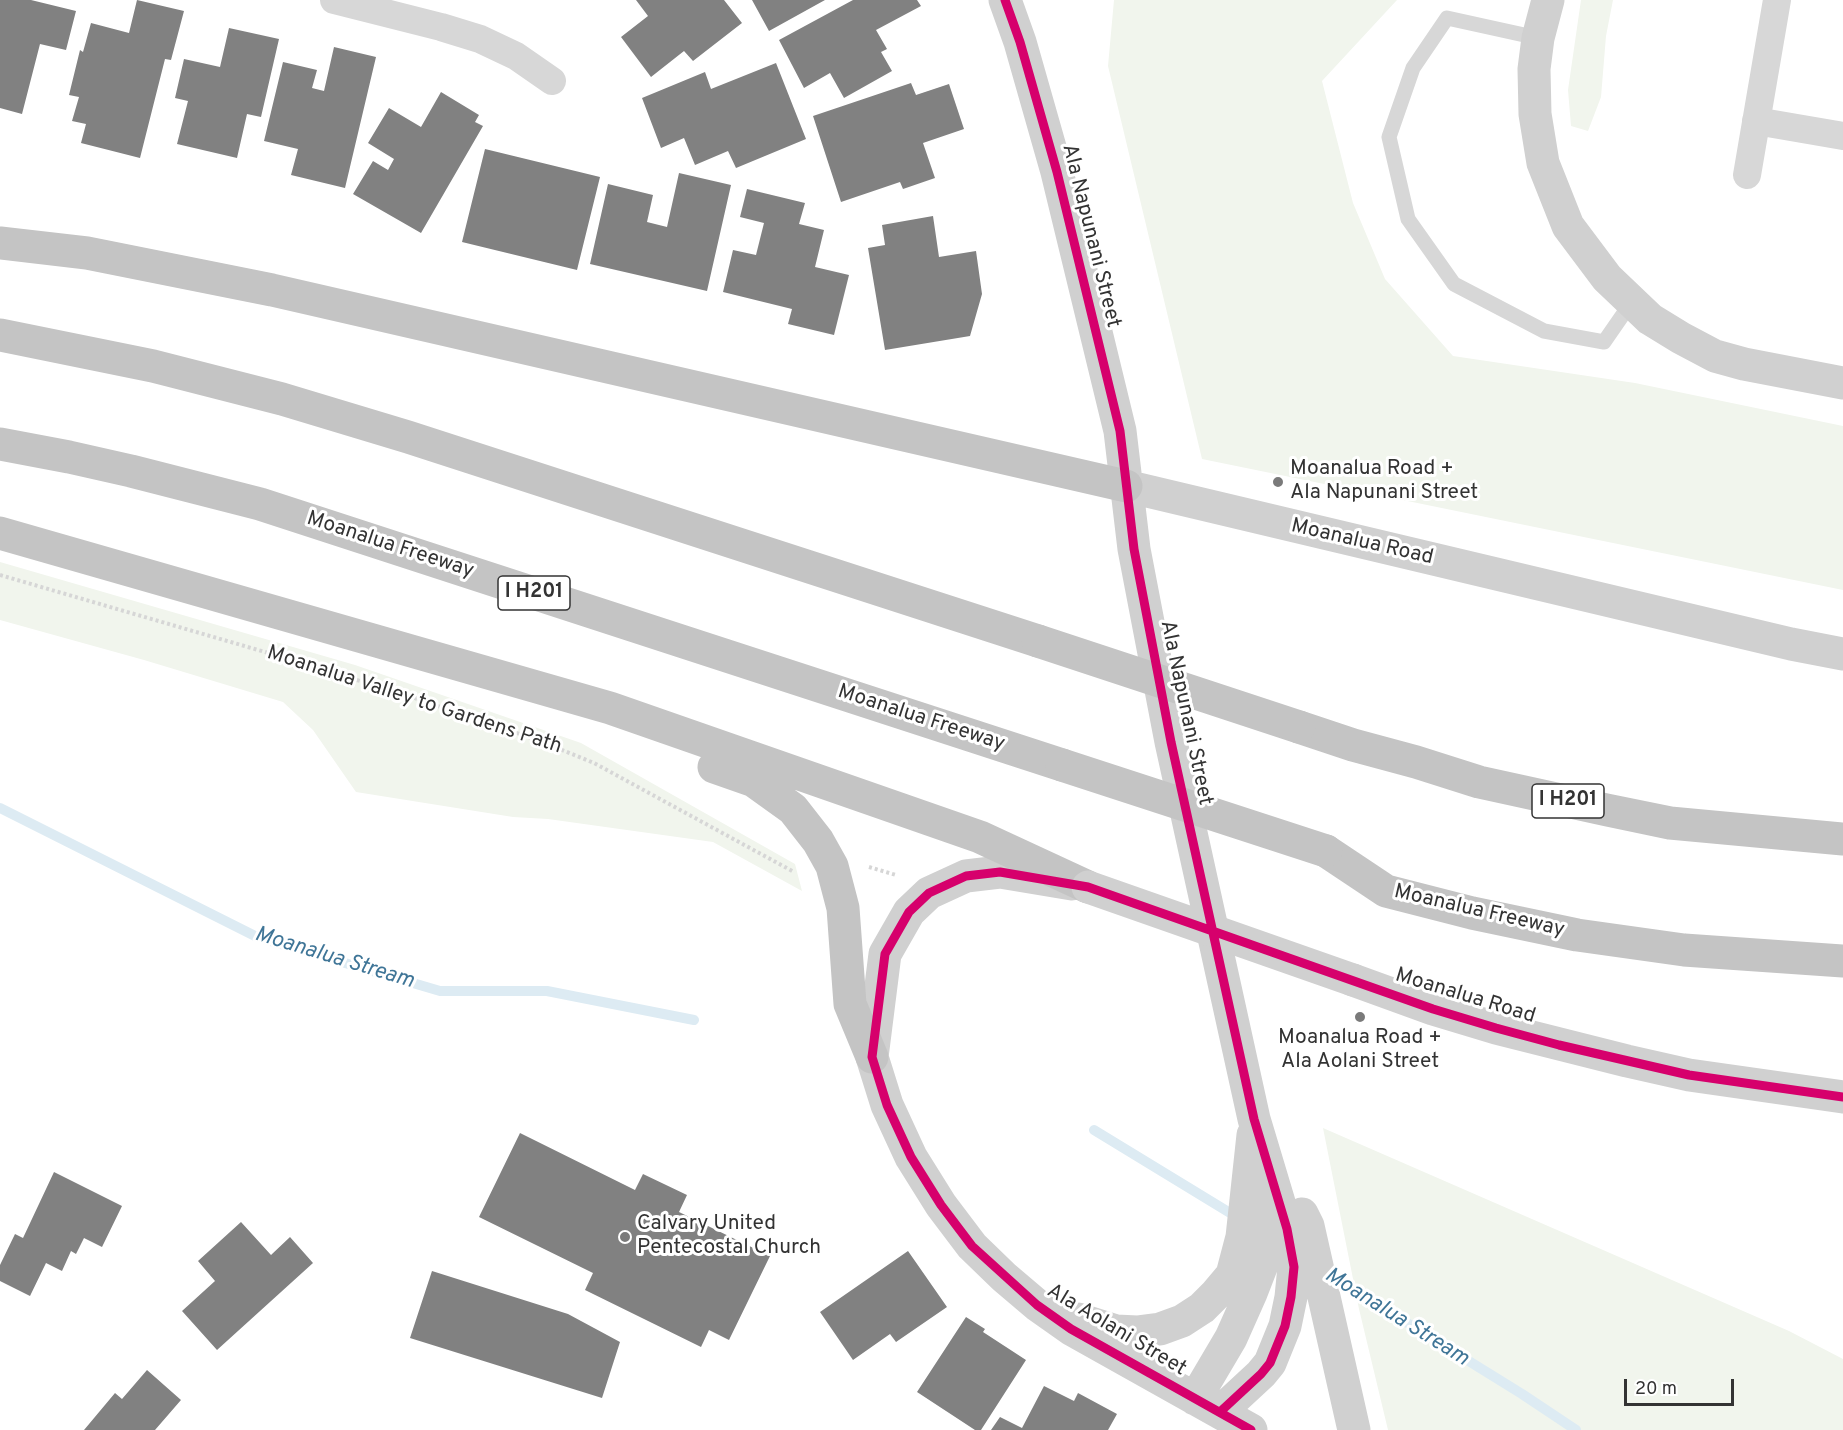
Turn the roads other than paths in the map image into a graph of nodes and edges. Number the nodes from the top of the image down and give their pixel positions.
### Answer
1 (334, 0) edge
2 (1005, 0) edge
3 (1548, 0) edge
4 (1777, 0) edge
5 (1538, 38) junction
6 (552, 81) dead end
7 (1756, 121) junction
8 (1843, 136) edge
9 (1747, 175) dead end
10 (0, 243) edge
11 (1631, 303) junction
12 (0, 334) edge
13 (1843, 382) edge
14 (0, 444) edge
15 (1126, 486) junction
16 (0, 533) edge
17 (1843, 654) edge
18 (454, 662) junction
19 (1843, 839) edge
20 (1088, 887) junction
21 (1843, 960) edge
22 (872, 1058) junction
23 (1843, 1097) edge
24 (1254, 1119) junction
25 (1036, 1305) junction
26 (1207, 1406) junction
27 (1251, 1430) edge
28 (1354, 1430) edge

1 - 6 street
2 - 15 street, Ala Napunani Street
3 - 5 street
4 - 7 street
5 - 11 street
5 - 11 lane
7 - 8 street
7 - 9 street
10 - 15 highway
11 - 13 street
12 - 19 highway, I H201, bridge
14 - 21 highway, Moanalua Freeway / I H201, bridge
15 - 17 street, Moanalua Road
15 - 24 street, Ala Napunani Street
16 - 18 highway
18 - 20 highway
18 - 22 highway
20 - 22 street, Moanalua Road
20 - 23 street, Moanalua Road, bridge
22 - 25 street, Ala Aolani Street
24 - 25 street
24 - 26 street
24 - 26 street, Ala Napunani Street
24 - 28 street
25 - 26 street, Ala Aolani Street
26 - 27 street, Ala Aolani Street

